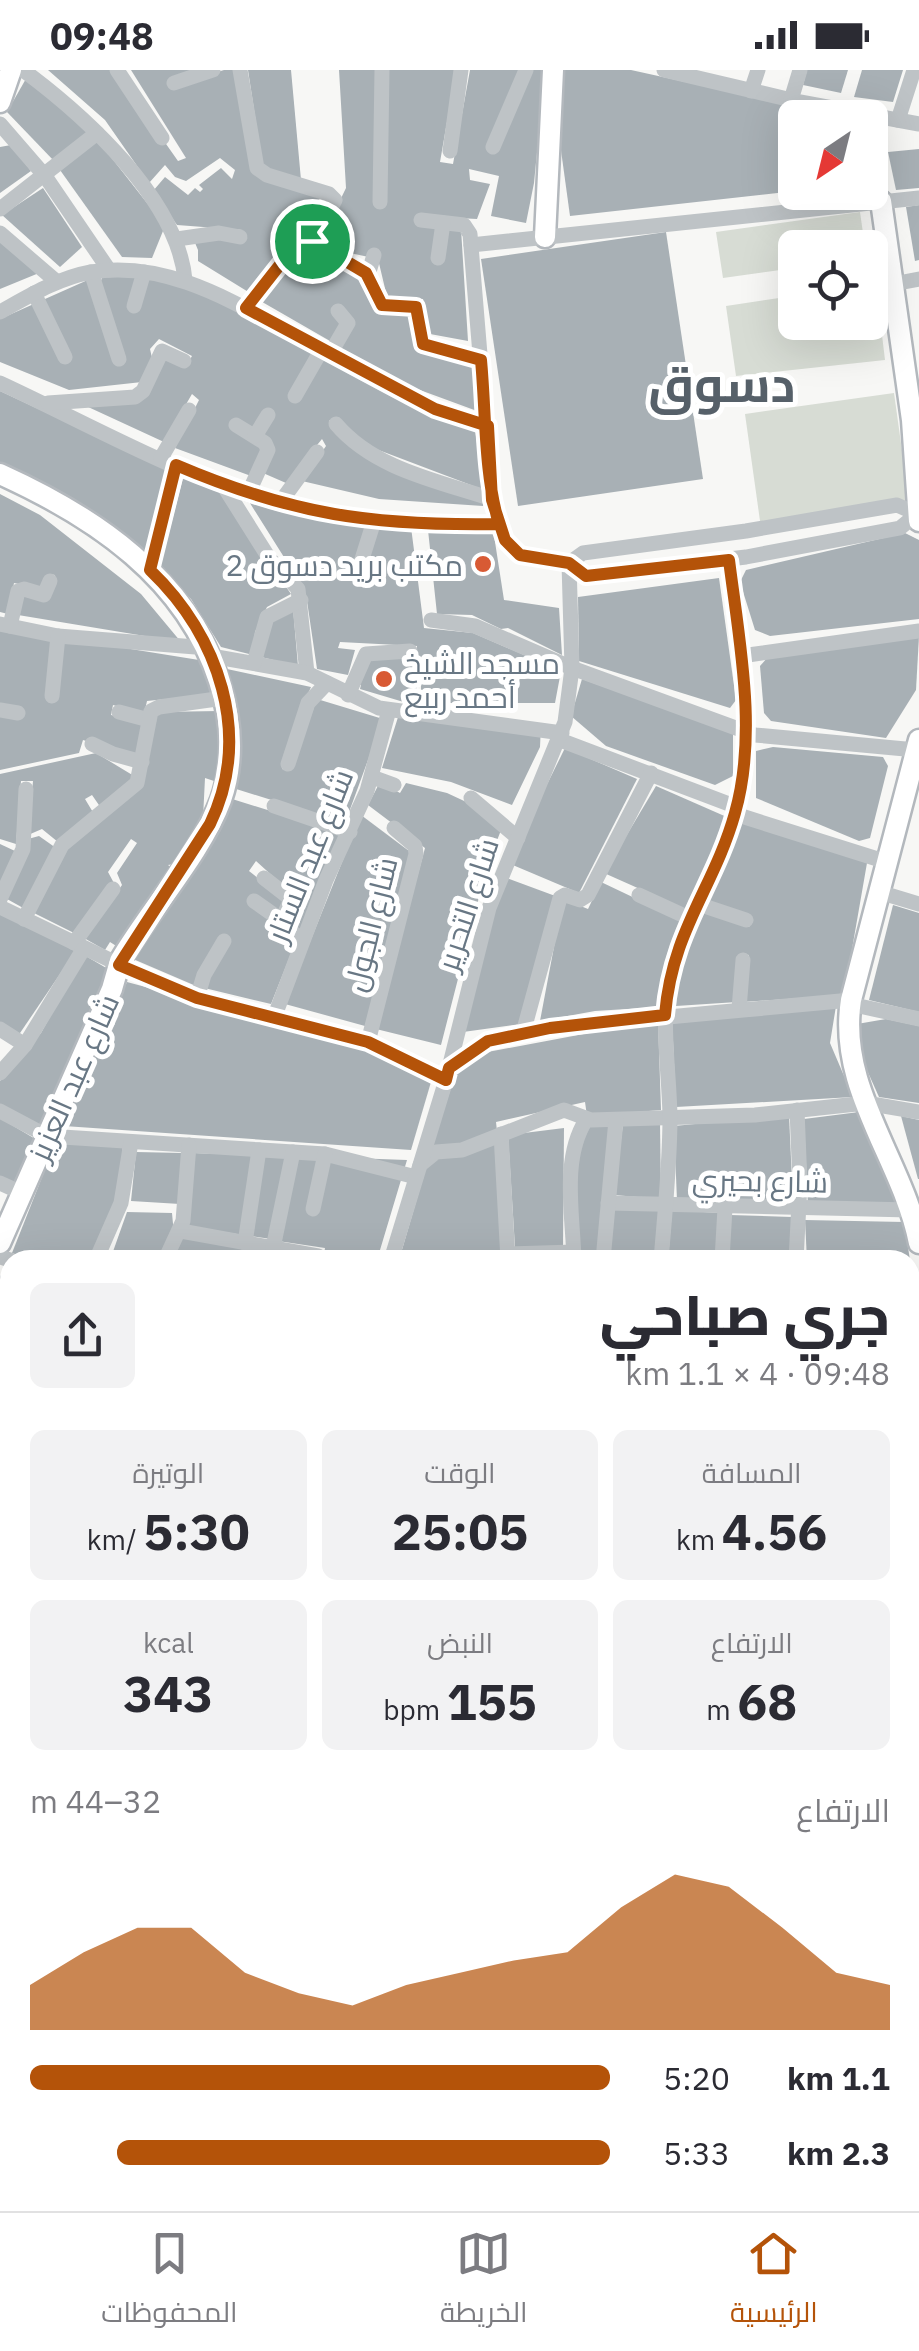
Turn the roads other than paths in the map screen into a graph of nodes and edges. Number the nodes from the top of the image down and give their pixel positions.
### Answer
1 (11, 70) edge
2 (23, 70) edge
3 (117, 70) edge
4 (213, 70) edge
5 (240, 70) edge
6 (382, 70) edge
7 (460, 70) edge
8 (526, 70) edge
9 (554, 70) edge
10 (664, 70) edge
11 (758, 70) edge
12 (800, 70) edge
13 (914, 70) edge
14 (693, 74) edge
15 (174, 83) dead end
16 (750, 91) junction
17 (778, 100) edge
18 (798, 100) edge
19 (0, 102) edge
20 (888, 119) edge
21 (898, 120) junction
22 (0, 124) edge
23 (919, 124) edge
24 (96, 133) junction
25 (162, 138) dead end
26 (493, 147) dead end
27 (450, 151) dead end
28 (45, 176) junction
29 (919, 198) edge
30 (888, 200) edge
31 (380, 202) dead end
32 (778, 205) edge
33 (0, 208) edge
34 (882, 210) edge
35 (421, 220) dead end
36 (443, 222) junction
37 (0, 233) edge
38 (240, 237) dead end
39 (545, 237) junction
40 (178, 239) junction
41 (312, 241) junction
42 (471, 245) junction
43 (374, 255) dead end
44 (438, 258) dead end
45 (110, 270) junction
46 (91, 272) junction
47 (144, 272) junction
48 (368, 275) junction
49 (919, 279) edge
50 (186, 280) junction
51 (57, 282) junction
52 (893, 284) junction
53 (34, 293) junction
54 (134, 306) dead end
55 (246, 308) junction
56 (0, 312) edge
57 (338, 312) dead end
58 (326, 352) junction
59 (64, 357) dead end
60 (118, 359) dead end
61 (481, 360) junction
62 (184, 361) dead end
63 (912, 372) edge
64 (0, 383) edge
65 (295, 396) dead end
66 (45, 403) junction
67 (189, 410) dead end
68 (268, 415) dead end
69 (336, 424) dead end
70 (236, 425) dead end
71 (488, 426) junction
72 (254, 436) junction
73 (318, 452) dead end
74 (169, 462) junction
75 (0, 474) edge
76 (222, 485) junction
77 (248, 494) junction
78 (492, 500) junction
79 (279, 504) junction
80 (918, 516) edge
81 (374, 521) junction
82 (499, 524) junction
83 (729, 560) junction
84 (569, 563) junction
85 (150, 570) junction
86 (357, 576) dead end
87 (50, 581) dead end
88 (301, 600) junction
89 (431, 620) dead end
90 (5, 625) edge
91 (919, 631) edge
92 (58, 636) junction
93 (410, 650) dead end
94 (209, 652) junction
95 (741, 656) junction
96 (254, 663) junction
97 (572, 668) junction
98 (307, 674) junction
99 (327, 683) junction
100 (348, 694) junction
101 (52, 696) dead end
102 (224, 698) junction
103 (0, 710) edge
104 (389, 710) junction
105 (119, 712) dead end
106 (18, 714) dead end
107 (149, 720) junction
108 (745, 730) junction
109 (561, 736) junction
110 (92, 744) dead end
111 (918, 745) edge
112 (142, 762) junction
113 (288, 764) dead end
114 (651, 772) junction
115 (372, 777) junction
116 (914, 782) edge
117 (394, 784) dead end
118 (26, 789) dead end
119 (471, 798) dead end
120 (89, 799) dead end
121 (274, 806) dead end
122 (736, 810) junction
123 (100, 814) junction
124 (394, 828) dead end
125 (350, 832) junction
126 (518, 838) junction
127 (888, 862) junction
128 (264, 878) dead end
129 (114, 890) dead end
130 (880, 892) junction
131 (639, 894) dead end
132 (254, 900) dead end
133 (0, 903) edge
134 (919, 904) edge
135 (692, 910) junction
136 (24, 918) junction
137 (281, 920) junction
138 (746, 920) dead end
139 (302, 940) junction
140 (224, 941) dead end
141 (79, 946) junction
142 (742, 960) dead end
143 (119, 965) junction
144 (197, 998) junction
145 (851, 1002) junction
146 (739, 1009) junction
147 (665, 1015) junction
148 (274, 1018) junction
149 (919, 1019) edge
150 (0, 1029) edge
151 (523, 1033) junction
152 (368, 1042) junction
153 (24, 1045) junction
154 (0, 1072) edge
155 (447, 1074) junction
156 (866, 1103) junction
157 (798, 1110) junction
158 (0, 1111) edge
159 (919, 1112) edge
160 (670, 1118) junction
161 (586, 1120) junction
162 (616, 1120) junction
163 (501, 1134) junction
164 (47, 1136) junction
165 (131, 1142) junction
166 (189, 1145) junction
167 (259, 1150) junction
168 (293, 1152) junction
169 (325, 1154) junction
170 (418, 1171) junction
171 (0, 1183) edge
172 (22, 1194) junction
173 (608, 1203) junction
174 (666, 1205) junction
175 (912, 1206) edge
176 (725, 1208) junction
177 (312, 1209) dead end
178 (799, 1209) junction
179 (181, 1230) junction
180 (0, 1243) edge
181 (245, 1243) junction
182 (919, 1243) edge
183 (272, 1248) junction
184 (100, 1250) edge
185 (170, 1250) edge
186 (284, 1250) edge
187 (394, 1250) edge
188 (507, 1250) edge
189 (574, 1250) edge
190 (604, 1250) edge
191 (662, 1250) edge
192 (723, 1250) edge
193 (797, 1250) edge

1 - 19 street
2 - 24 street
3 - 25 street
4 - 15 street
5 - 41 street
6 - 31 street
7 - 27 street
8 - 26 street
9 - 39 street
10 - 14 street
11 - 16 street
12 - 18 street
13 - 21 street
14 - 16 street
16 - 17 street
20 - 21 street
21 - 23 street
22 - 28 street
24 - 28 street
24 - 40 street
28 - 33 street
28 - 45 street
29 - 30 street
32 - 39 street
34 - 52 street
35 - 36 street
36 - 42 street
36 - 44 street
37 - 51 street
38 - 40 street
39 - 42 street
40 - 50 street
41 - 48 street
41 - 55 street
42 - 61 street
43 - 48 street
45 - 46 street
45 - 47 street
46 - 51 street
46 - 60 street
47 - 50 street
47 - 54 street
48 - 61 street
49 - 52 street
50 - 55 street
51 - 53 street
52 - 63 street
53 - 56 street
53 - 59 street
55 - 58 street
57 - 58 street
58 - 65 street
58 - 71 street
61 - 71 street
62 - 66 street
63 - 80 street
64 - 66 street
66 - 74 street
67 - 74 street
68 - 72 street
69 - 78 street
70 - 72 street
71 - 78 street
72 - 77 street
73 - 79 street
74 - 76 street
74 - 85 street
75 - 85 street, شارع عبد العزيز
76 - 77 street
76 - 88 street
77 - 79 street
78 - 82 street
79 - 81 street
80 - 83 street
80 - 84 street
81 - 82 street
81 - 86 street
82 - 84 street
83 - 84 street
83 - 95 street
84 - 97 street, شارع التحرير
85 - 94 street, شارع عبد العزيز
87 - 90 street
88 - 96 street
88 - 98 street
89 - 97 street
90 - 92 street
91 - 95 street
92 - 94 street
92 - 101 street
93 - 100 street
94 - 96 street
94 - 102 street, شارع عبد العزيز
95 - 108 street
96 - 98 street
97 - 108 street
97 - 109 street, شارع التحرير
98 - 99 street
99 - 100 street
99 - 113 street
100 - 104 street
102 - 107 street
102 - 143 street, شارع عبد العزيز
103 - 106 street
104 - 109 street
104 - 115 street, شارع عبد الستار
105 - 107 street
107 - 112 street
108 - 111 street
108 - 122 street
109 - 114 street
109 - 126 street, شارع التحرير
110 - 112 street
111 - 116 street
112 - 123 street
114 - 122 street
114 - 151 street
115 - 117 street
115 - 125 street, شارع عبد الستار
116 - 127 street
118 - 133 street
119 - 126 street
120 - 123 street
121 - 125 street
122 - 127 street
122 - 135 street
123 - 136 street
124 - 152 street, شارع الجول
125 - 139 street, شارع عبد الستار
126 - 155 street, شارع التحرير
127 - 130 street
128 - 137 street
129 - 141 street
130 - 134 street
130 - 145 street
131 - 135 street
132 - 137 street
133 - 136 street
135 - 138 street
135 - 147 street
136 - 141 street
137 - 139 street
139 - 148 street, شارع عبد الستار
140 - 144 street
141 - 143 street
141 - 153 street
142 - 146 street
143 - 144 street
143 - 164 street, شارع عبد العزيز
144 - 148 street
145 - 146 street
145 - 149 street
145 - 156 street
146 - 147 street
147 - 151 street
147 - 160 street
148 - 152 street
150 - 153 street
151 - 155 street
152 - 155 street
153 - 154 street
155 - 170 street, شارع التحرير
156 - 157 street
156 - 159 street
156 - 175 street
157 - 160 street
157 - 178 street
158 - 164 street
160 - 162 street
160 - 174 street
161 - 162 street
161 - 163 street
161 - 189 street
162 - 173 street
163 - 170 street
163 - 188 street
164 - 165 street
164 - 172 street, شارع عبد العزيز
165 - 166 street
165 - 184 street
166 - 167 street
166 - 179 street
167 - 168 street
167 - 181 street
168 - 169 street
168 - 183 street
169 - 170 street
169 - 177 street
170 - 187 street, شارع التحرير
171 - 172 street
172 - 180 street, شارع عبد العزيز
173 - 174 street, شارع بحيري
173 - 190 street
174 - 176 street, شارع بحيري
174 - 191 street
175 - 178 street, شارع بحيري
175 - 182 street
176 - 178 street, شارع بحيري
176 - 192 street
178 - 193 street
179 - 181 street
179 - 185 street
181 - 183 street
183 - 186 street

